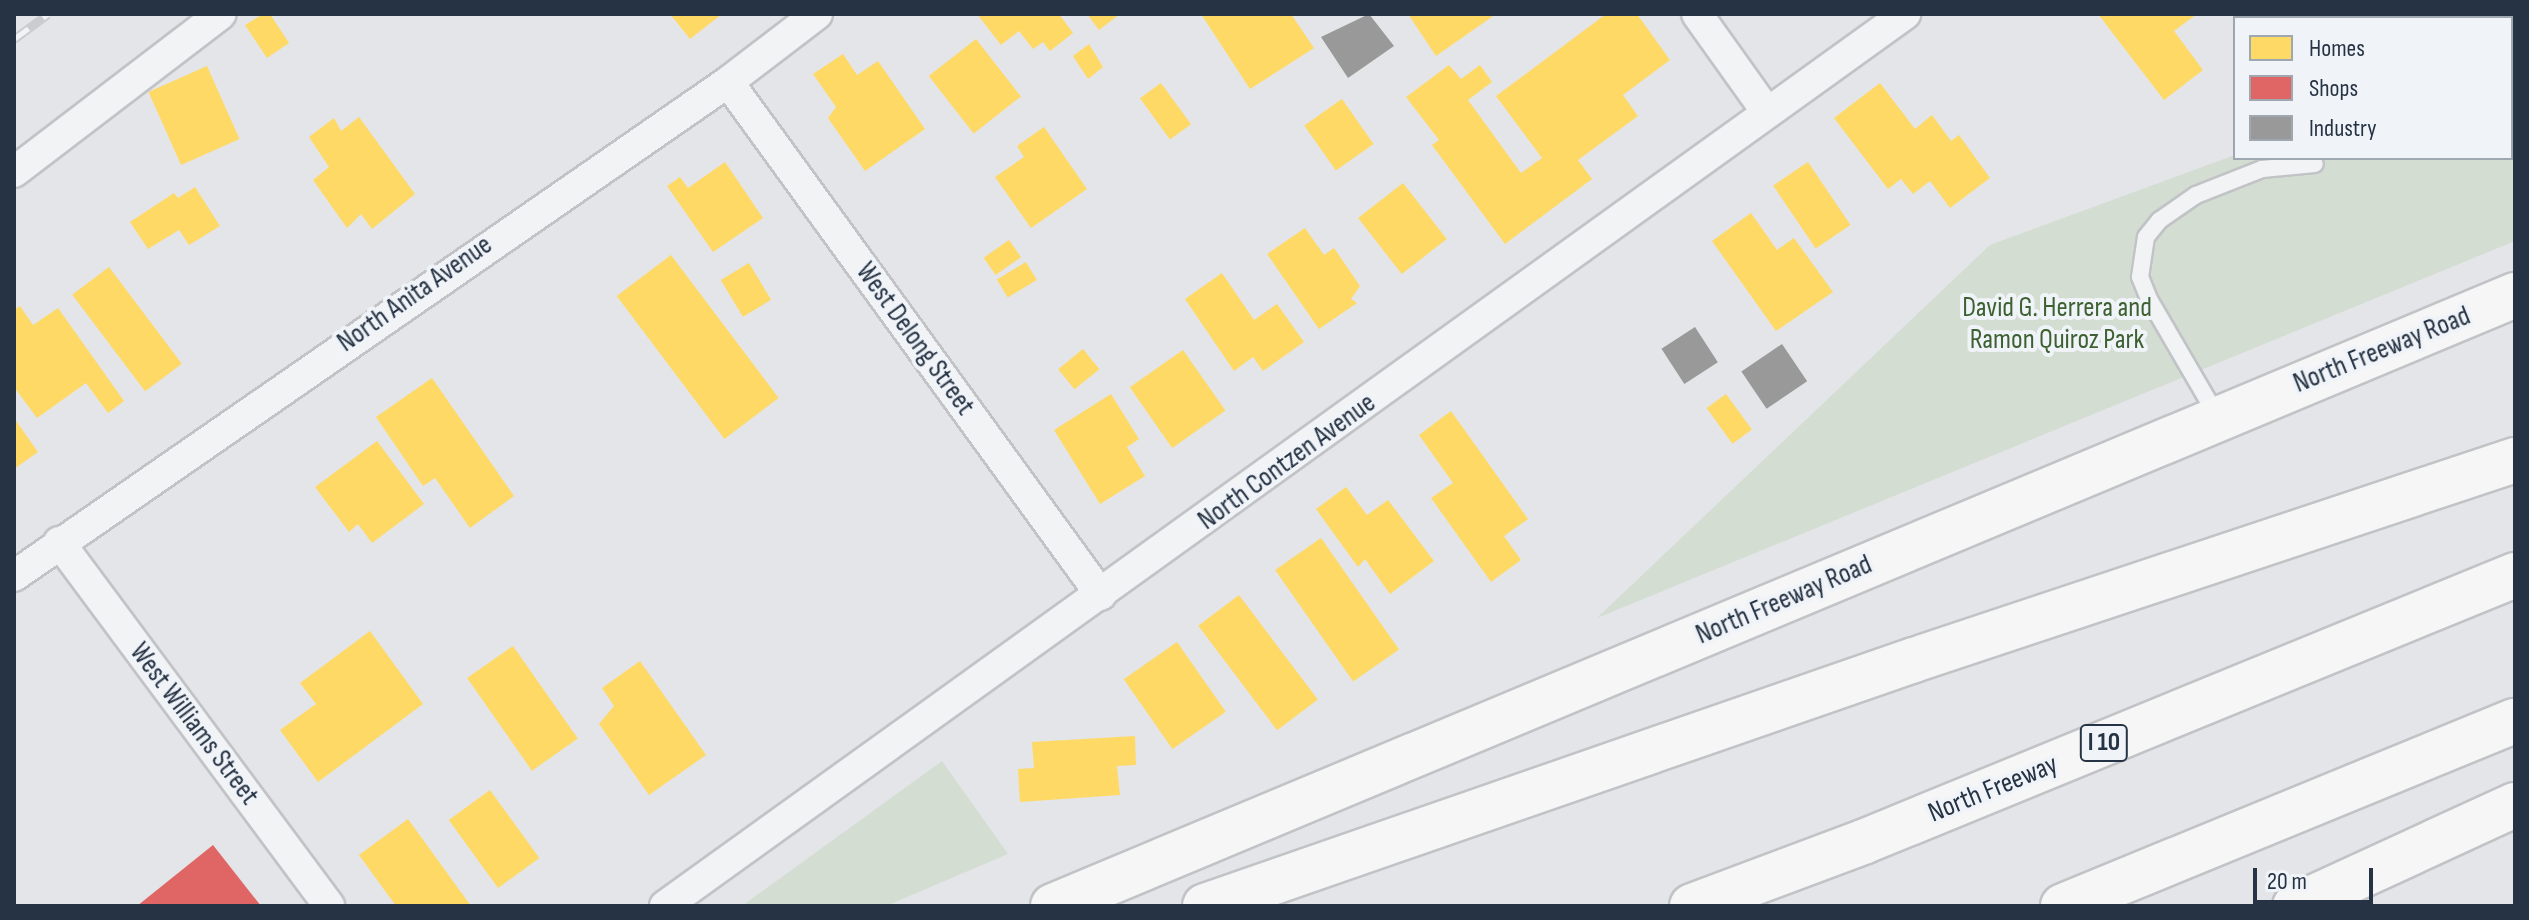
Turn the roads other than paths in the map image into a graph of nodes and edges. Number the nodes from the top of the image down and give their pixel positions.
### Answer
1 (221, 14) edge
2 (817, 14) edge
3 (1697, 14) edge
4 (1905, 14) edge
5 (728, 82) junction
6 (1767, 112) junction
7 (2315, 164) dead end
8 (14, 172) edge
9 (2515, 295) edge
10 (2218, 418) junction
11 (2515, 460) edge
12 (59, 542) junction
13 (2515, 575) edge
14 (14, 576) edge
15 (1101, 595) junction
16 (2515, 721) edge
17 (2515, 805) edge
18 (329, 906) edge
19 (665, 906) edge
20 (1053, 906) edge
21 (1205, 906) edge
22 (1692, 906) edge
23 (2063, 906) edge
24 (2295, 906) edge

1 - 8 street
2 - 5 street, North Anita Avenue
3 - 6 street
4 - 6 street, North Contzen Avenue
5 - 12 street, North Anita Avenue
5 - 15 street, West Delong Street
6 - 15 street, North Contzen Avenue
7 - 10 lane
9 - 10 main road, North Freeway Road
10 - 20 main road, North Freeway Road
11 - 21 main road
12 - 14 street, North Anita Avenue
12 - 18 street, West Williams Street
13 - 22 main road, North Freeway / I 10
15 - 19 street, North Contzen Avenue
16 - 23 main road
17 - 24 main road

